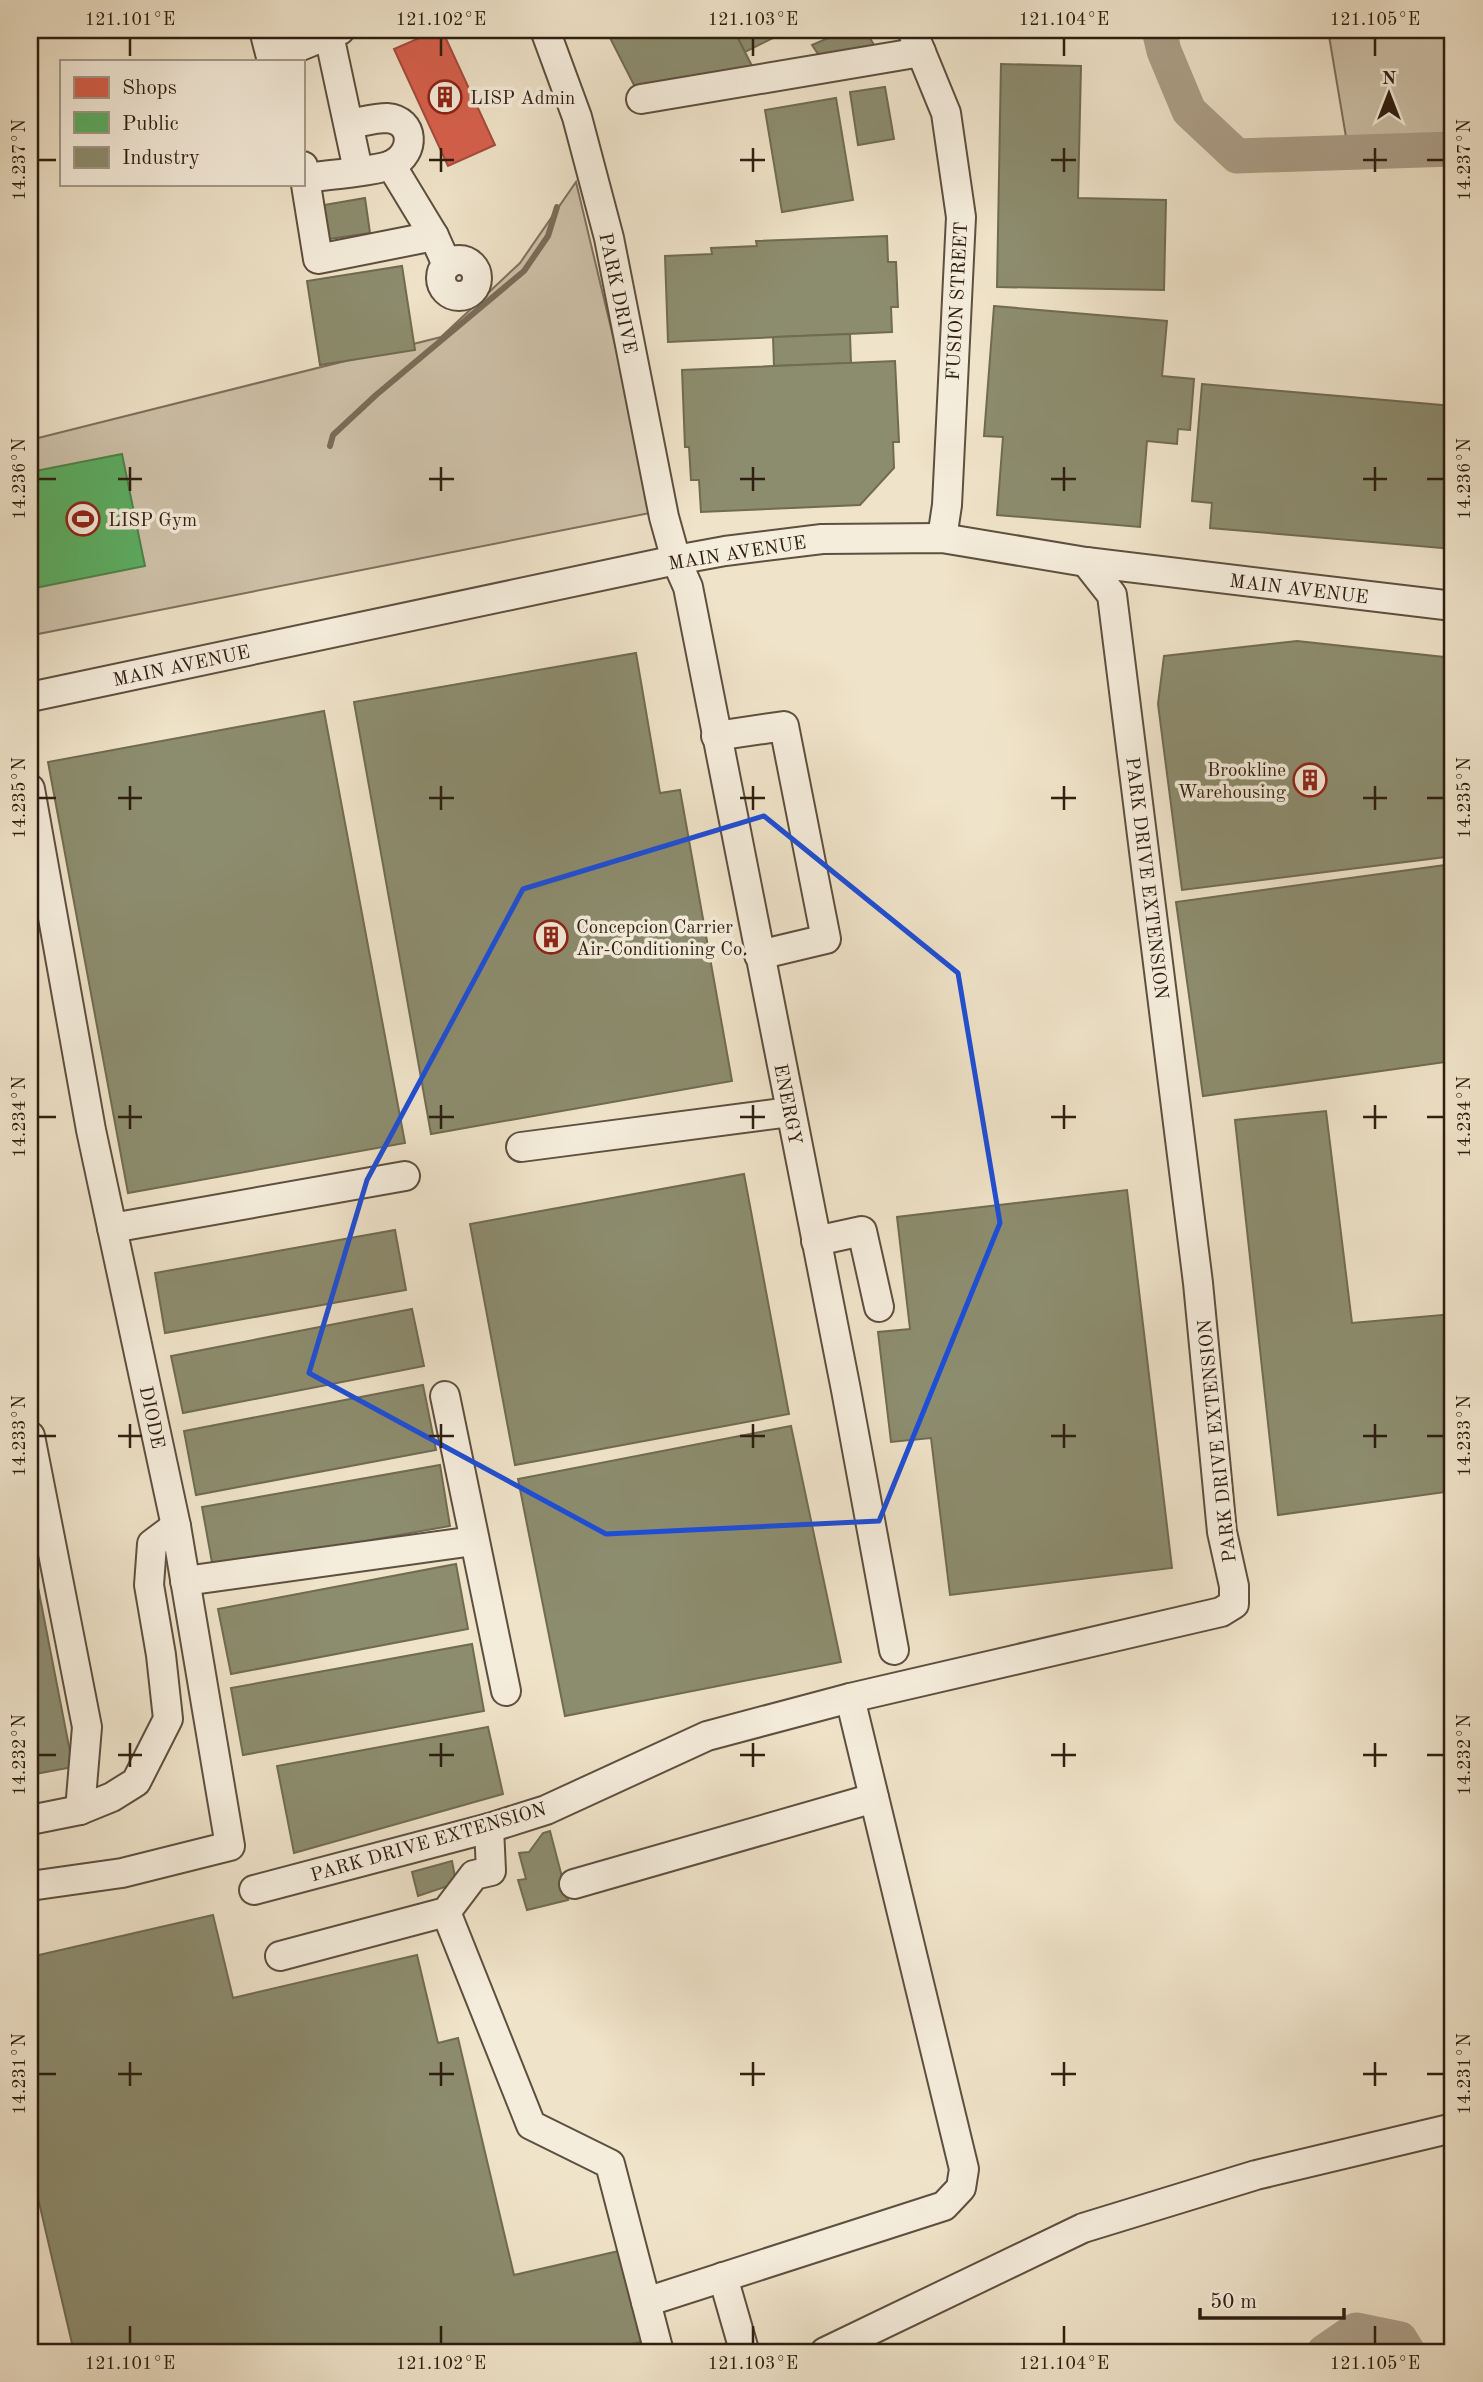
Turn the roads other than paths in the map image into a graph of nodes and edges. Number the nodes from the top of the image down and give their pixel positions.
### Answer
1 (264, 30) edge
2 (545, 30) edge
3 (335, 32) edge
4 (916, 41) edge
5 (271, 60) edge
6 (640, 99) dead end
7 (349, 124) junction
8 (391, 165) junction
9 (358, 170) junction
10 (305, 172) edge
11 (434, 236) junction
12 (447, 265) dead end
13 (942, 538) junction
14 (676, 560) junction
15 (1086, 562) junction
16 (1453, 606) edge
17 (30, 697) edge
18 (716, 736) junction
19 (30, 789) edge
20 (760, 955) junction
21 (790, 1112) junction
22 (521, 1147) dead end
23 (405, 1176) dead end
24 (112, 1228) junction
25 (816, 1241) junction
26 (879, 1307) dead end
27 (445, 1395) dead end
28 (30, 1436) edge
29 (176, 1526) junction
30 (474, 1541) junction
31 (185, 1581) junction
32 (894, 1650) dead end
33 (506, 1691) dead end
34 (850, 1698) junction
35 (874, 1798) junction
36 (79, 1810) junction
37 (30, 1820) edge
38 (489, 1828) junction
39 (574, 1884) dead end
40 (30, 1886) edge
41 (254, 1890) dead end
42 (446, 1912) junction
43 (280, 1956) dead end
44 (1453, 2128) edge
45 (723, 2277) junction
46 (646, 2302) junction
47 (744, 2350) dead end
48 (659, 2352) edge
49 (825, 2352) edge

1 - 5 street
2 - 14 street, PARK DRIVE
3 - 5 street
3 - 7 street
4 - 6 street
4 - 13 street, FUSION STREET
7 - 8 street
7 - 9 street
8 - 9 street
8 - 11 street
9 - 10 street
10 - 11 street
11 - 12 street
13 - 14 street, MAIN AVENUE
13 - 15 street, MAIN AVENUE
14 - 17 street, MAIN AVENUE
14 - 18 street, ENERGY
15 - 16 street, MAIN AVENUE
15 - 34 street, PARK DRIVE EXTENSION
18 - 20 street, ENERGY
18 - 20 street
19 - 24 street, DIODE
20 - 21 street, ENERGY
21 - 22 street
21 - 25 street, ENERGY
23 - 24 street
24 - 29 street, DIODE
25 - 26 street
25 - 32 street, ENERGY
27 - 30 street
28 - 36 street
29 - 31 street, DIODE
29 - 36 street
30 - 31 street
30 - 33 street
31 - 40 street, DIODE
34 - 35 street
34 - 38 street, PARK DRIVE EXTENSION
35 - 39 street
35 - 45 street
36 - 37 street
38 - 41 street, PARK DRIVE EXTENSION
38 - 42 street
42 - 43 street
42 - 46 street
44 - 49 street
45 - 46 street
45 - 47 street
46 - 48 street

